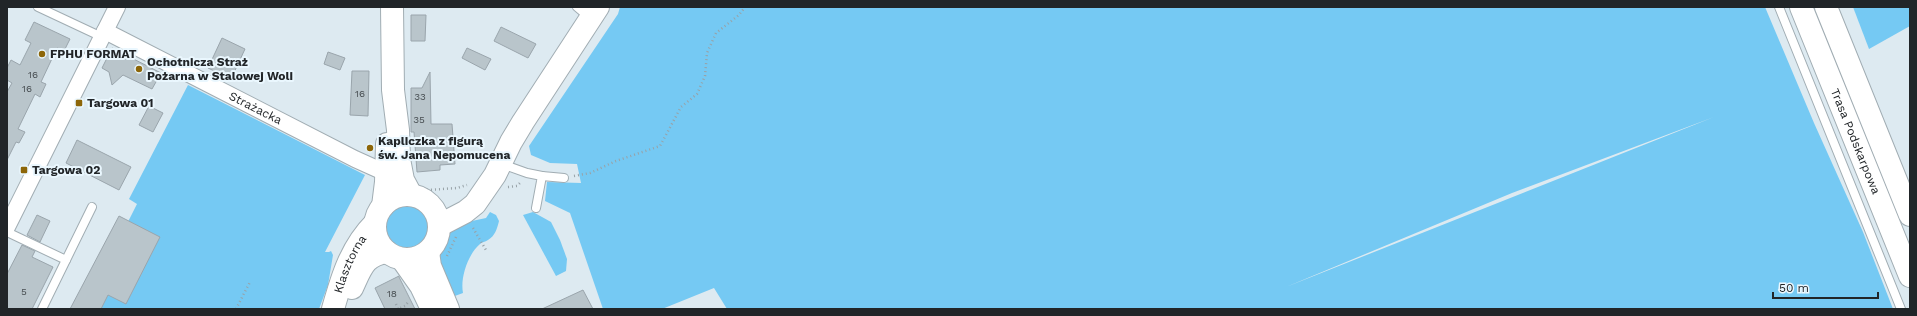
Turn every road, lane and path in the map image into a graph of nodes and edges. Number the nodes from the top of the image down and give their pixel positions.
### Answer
1 (38, 7) edge
2 (117, 7) edge
3 (392, 7) edge
4 (745, 7) edge
5 (1780, 7) edge
6 (1801, 7) edge
7 (1826, 7) edge
8 (589, 11) edge
9 (103, 34) junction
10 (394, 90) junction
11 (501, 163) junction
12 (386, 173) junction
13 (542, 176) junction
14 (564, 178) joint
15 (412, 195) junction
16 (92, 207) dead end
17 (536, 208) dead end
18 (379, 214) junction
19 (1910, 215) edge
20 (436, 216) junction
21 (471, 225) dead end
22 (7, 226) edge
23 (7, 232) edge
24 (486, 250) dead end
25 (428, 252) junction
26 (394, 255) junction
27 (66, 260) junction
28 (1910, 276) edge
29 (250, 282) dead end
30 (410, 300) dead end
31 (396, 304) dead end
32 (42, 309) edge
33 (236, 309) edge
34 (333, 309) edge
35 (342, 309) edge
36 (432, 309) edge
37 (448, 309) edge
38 (1901, 309) edge

1 - 9 lane, Strażacka
2 - 9 street
3 - 10 street
4 - 14 path
5 - 38 lane
6 - 28 street, Trasa Podskarpowa
7 - 19 street, Trasa Podskarpowa
8 - 11 street
9 - 12 street, Strażacka
9 - 22 street
10 - 12 street
10 - 15 street
11 - 13 lane
11 - 20 street
12 - 18 street
13 - 14 lane
13 - 17 lane
15 - 18 street
15 - 20 street
16 - 27 lane
18 - 26 street
18 - 34 street, Klasztorna
20 - 25 street
21 - 24 path
23 - 27 lane
25 - 26 street
25 - 37 street
26 - 35 street, Klasztorna
26 - 36 street
27 - 32 lane
29 - 33 path
30 - 31 path

